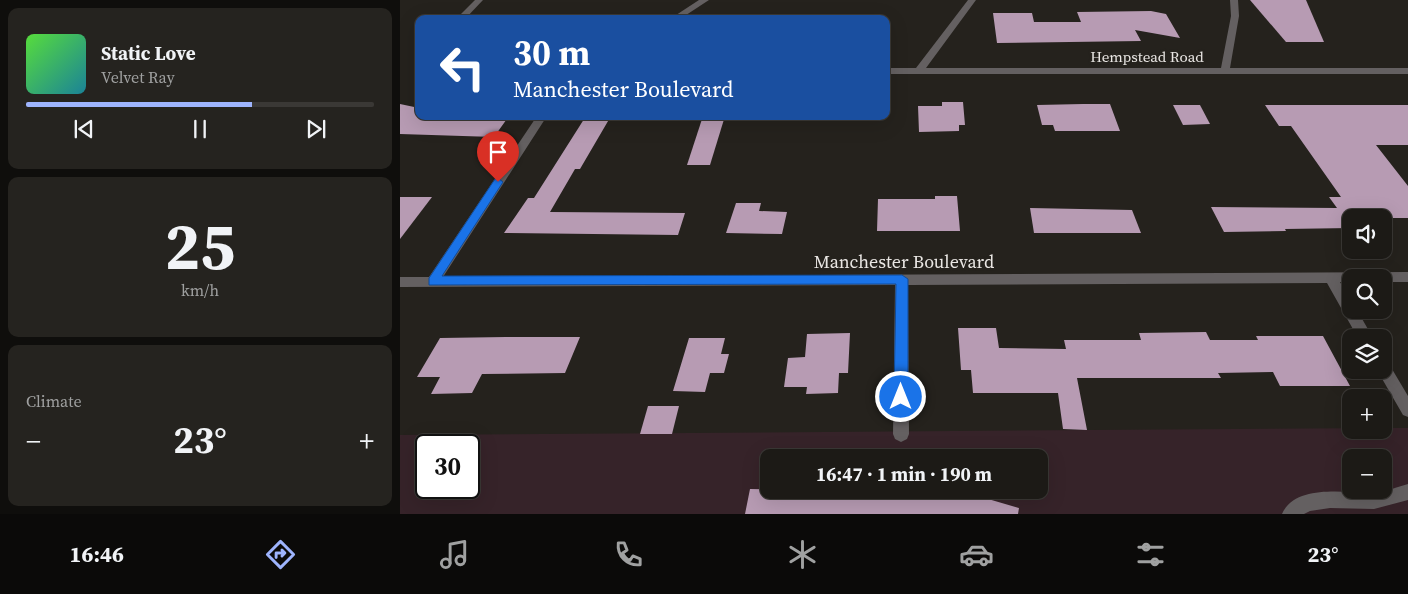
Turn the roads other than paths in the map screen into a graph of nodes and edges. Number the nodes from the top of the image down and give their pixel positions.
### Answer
1 (479, 0) edge
2 (705, 0) edge
3 (972, 0) edge
4 (1234, 0) edge
5 (464, 15) edge
6 (681, 15) edge
7 (1225, 70) junction
8 (890, 71) edge
9 (919, 71) junction
10 (1408, 71) edge
11 (539, 120) edge
12 (1408, 277) edge
13 (1330, 278) junction
14 (902, 279) junction
15 (433, 281) junction
16 (400, 282) edge
17 (1361, 329) edge
18 (1390, 379) edge
19 (1408, 410) edge
20 (901, 434) dead end
21 (1408, 492) edge
22 (1291, 514) edge

1 - 5 street
2 - 6 street
3 - 9 street
4 - 7 street
7 - 9 street, Hempstead Road
7 - 10 street, Hempstead Road
8 - 9 street, Hempstead Road
11 - 15 street
12 - 13 street, Manchester Boulevard
13 - 14 street, Manchester Boulevard
13 - 17 street
14 - 15 street, Manchester Boulevard
14 - 20 street
15 - 16 street, Manchester Boulevard
18 - 19 street
21 - 22 street

